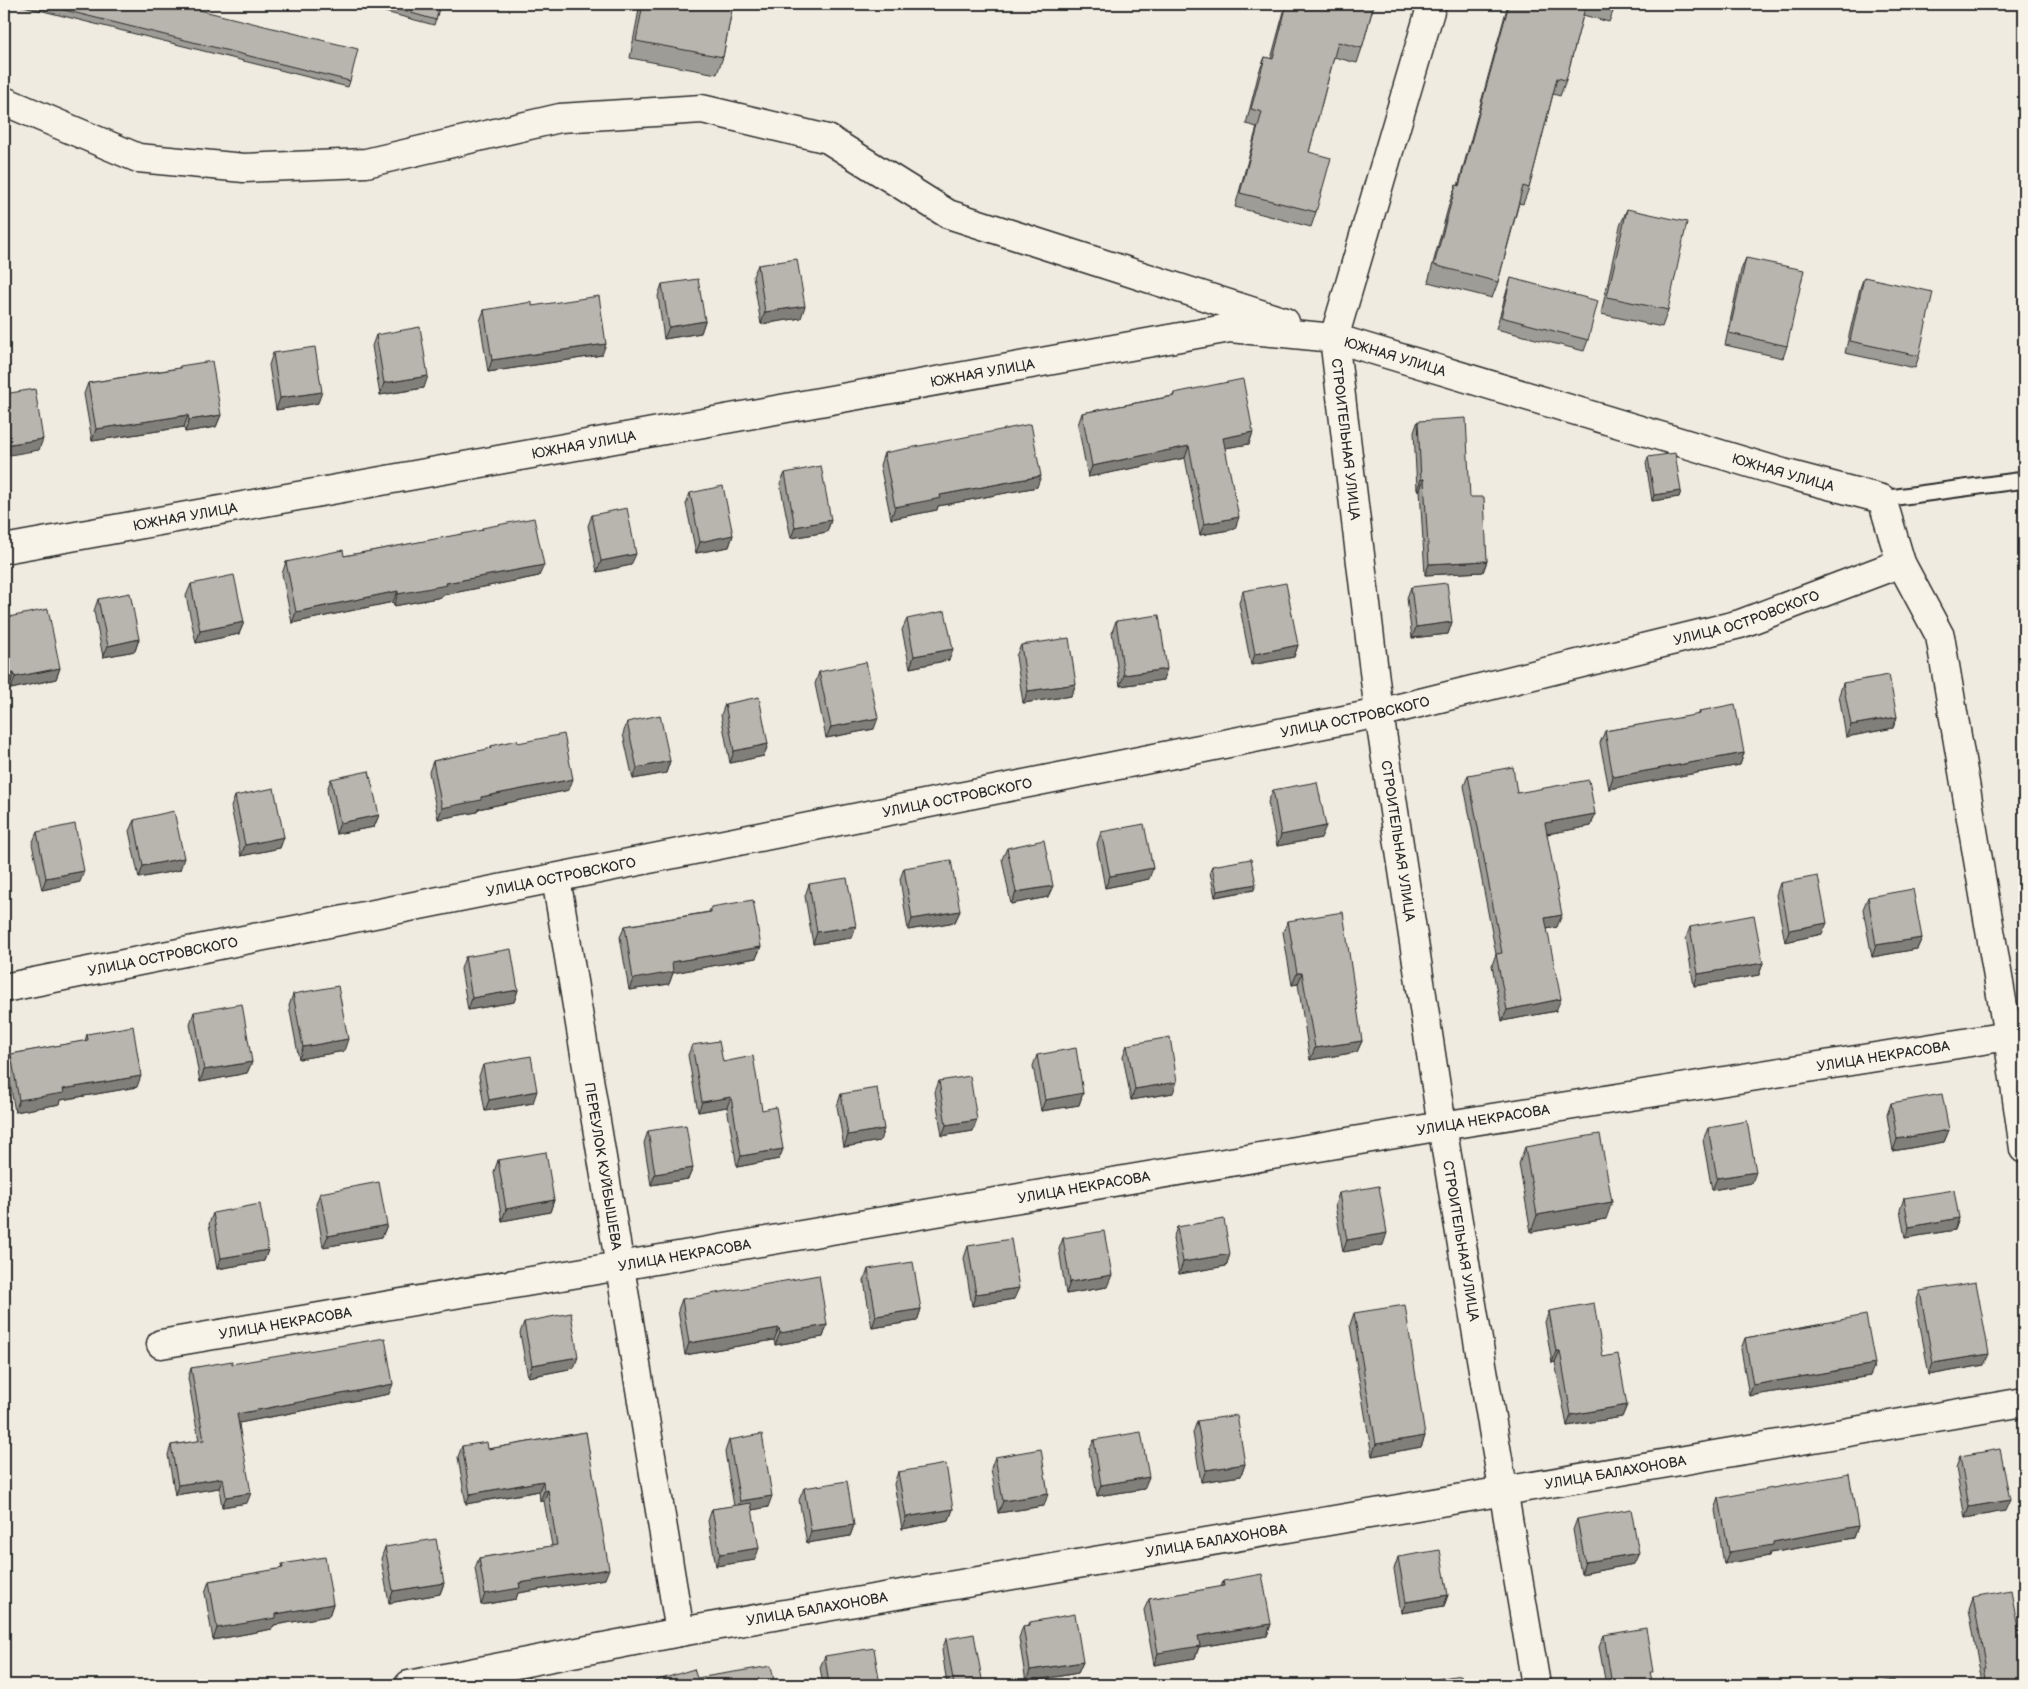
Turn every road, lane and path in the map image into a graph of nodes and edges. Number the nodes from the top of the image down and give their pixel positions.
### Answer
1 (1432, 4) edge
2 (4, 101) edge
3 (1334, 338) junction
4 (2024, 480) edge
5 (1882, 499) junction
6 (4, 549) edge
7 (1901, 563) junction
8 (1379, 713) junction
9 (556, 878) junction
10 (4, 988) edge
11 (2008, 1036) junction
12 (1442, 1126) junction
13 (2024, 1149) edge
14 (618, 1267) junction
15 (161, 1344) dead end
16 (2024, 1402) edge
17 (1505, 1491) junction
18 (680, 1632) junction
19 (409, 1685) edge
20 (1536, 1685) edge

1 - 3 street, СТРОИТЕЛЬНАЯ УЛИЦА
2 - 3 street
3 - 5 street, ЮЖНАЯ УЛИЦА
3 - 6 street, ЮЖНАЯ УЛИЦА
3 - 8 street, СТРОИТЕЛЬНАЯ УЛИЦА
4 - 5 lane
5 - 7 street
7 - 8 street, УЛИЦА ОСТРОВСКОГО
7 - 11 street
8 - 9 street, УЛИЦА ОСТРОВСКОГО
8 - 12 street, СТРОИТЕЛЬНАЯ УЛИЦА
9 - 10 street, УЛИЦА ОСТРОВСКОГО
9 - 14 street, ПЕРЕУЛОК КУЙБЫШЕВА
11 - 12 street, УЛИЦА НЕКРАСОВА
11 - 13 street
12 - 14 street, УЛИЦА НЕКРАСОВА
12 - 17 street, СТРОИТЕЛЬНАЯ УЛИЦА
14 - 15 street, УЛИЦА НЕКРАСОВА
14 - 18 street, ПЕРЕУЛОК КУЙБЫШЕВА
16 - 17 street, УЛИЦА БАЛАХОНОВА
17 - 18 street, УЛИЦА БАЛАХОНОВА
17 - 20 street, СТРОИТЕЛЬНАЯ УЛИЦА
18 - 19 street, УЛИЦА БАЛАХОНОВА

